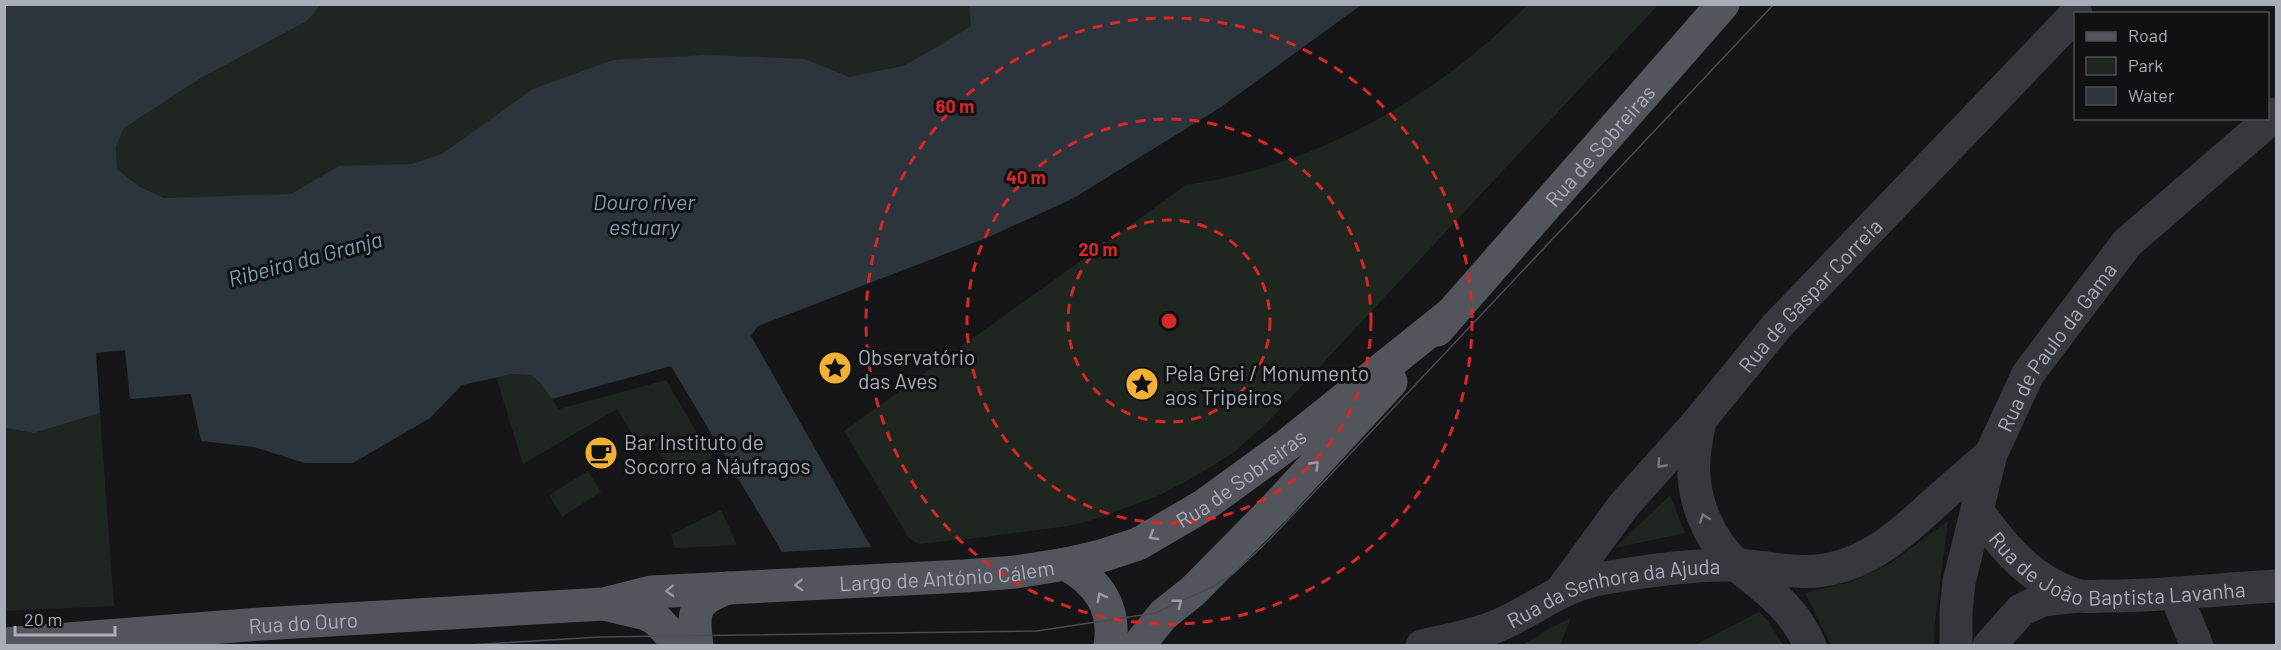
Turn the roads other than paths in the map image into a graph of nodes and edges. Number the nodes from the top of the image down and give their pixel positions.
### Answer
1 (1723, 4) edge
2 (2074, 16) edge
3 (2277, 114) edge
4 (1452, 313) junction
5 (1700, 420) junction
6 (1991, 454) junction
7 (1977, 510) junction
8 (1066, 564) junction
9 (1737, 565) junction
10 (2277, 586) edge
11 (728, 588) junction
12 (1561, 591) junction
13 (2175, 593) junction
14 (2077, 596) junction
15 (604, 604) junction
16 (4, 644) edge
17 (681, 645) edge
18 (697, 645) edge
19 (1110, 645) edge
20 (1138, 645) edge
21 (1422, 645) edge
22 (1810, 645) edge
23 (1956, 645) edge
24 (1989, 645) edge
25 (2197, 645) edge

1 - 4 main road, Rua de Sobreiras
2 - 5 street, Rua de Gaspar Correia
3 - 6 street, Rua de Paulo da Gama
4 -> 8 main road, Rua de Sobreiras
20 -> 4 main road, Rua de Sobreiras
9 -> 5 street, Rua da Senhora da Ajuda
5 -> 12 street, Rua de Gaspar Correia
6 - 7 street, Rua de Paulo da Gama
6 - 9 street, Rua da Senhora da Ajuda
7 - 14 street, Rua de João Baptista Lavanha
7 - 23 street, Rua de Paulo da Gama
8 -> 11 main road, Largo de António Cálem
19 -> 8 main road, Largo de António Cálem
9 - 12 street, Rua da Senhora da Ajuda
9 - 22 street, Rua da Senhora da Ajuda
10 - 13 street, Rua de João Baptista Lavanha
11 -> 15 main road, Largo de António Cálem
11 - 18 main road, Largo de António Cálem
12 - 21 street, Rua da Senhora da Ajuda
13 - 14 street, Rua de João Baptista Lavanha
13 - 25 street
14 - 24 street
15 - 16 main road, Rua do Ouro
15 - 17 main road

